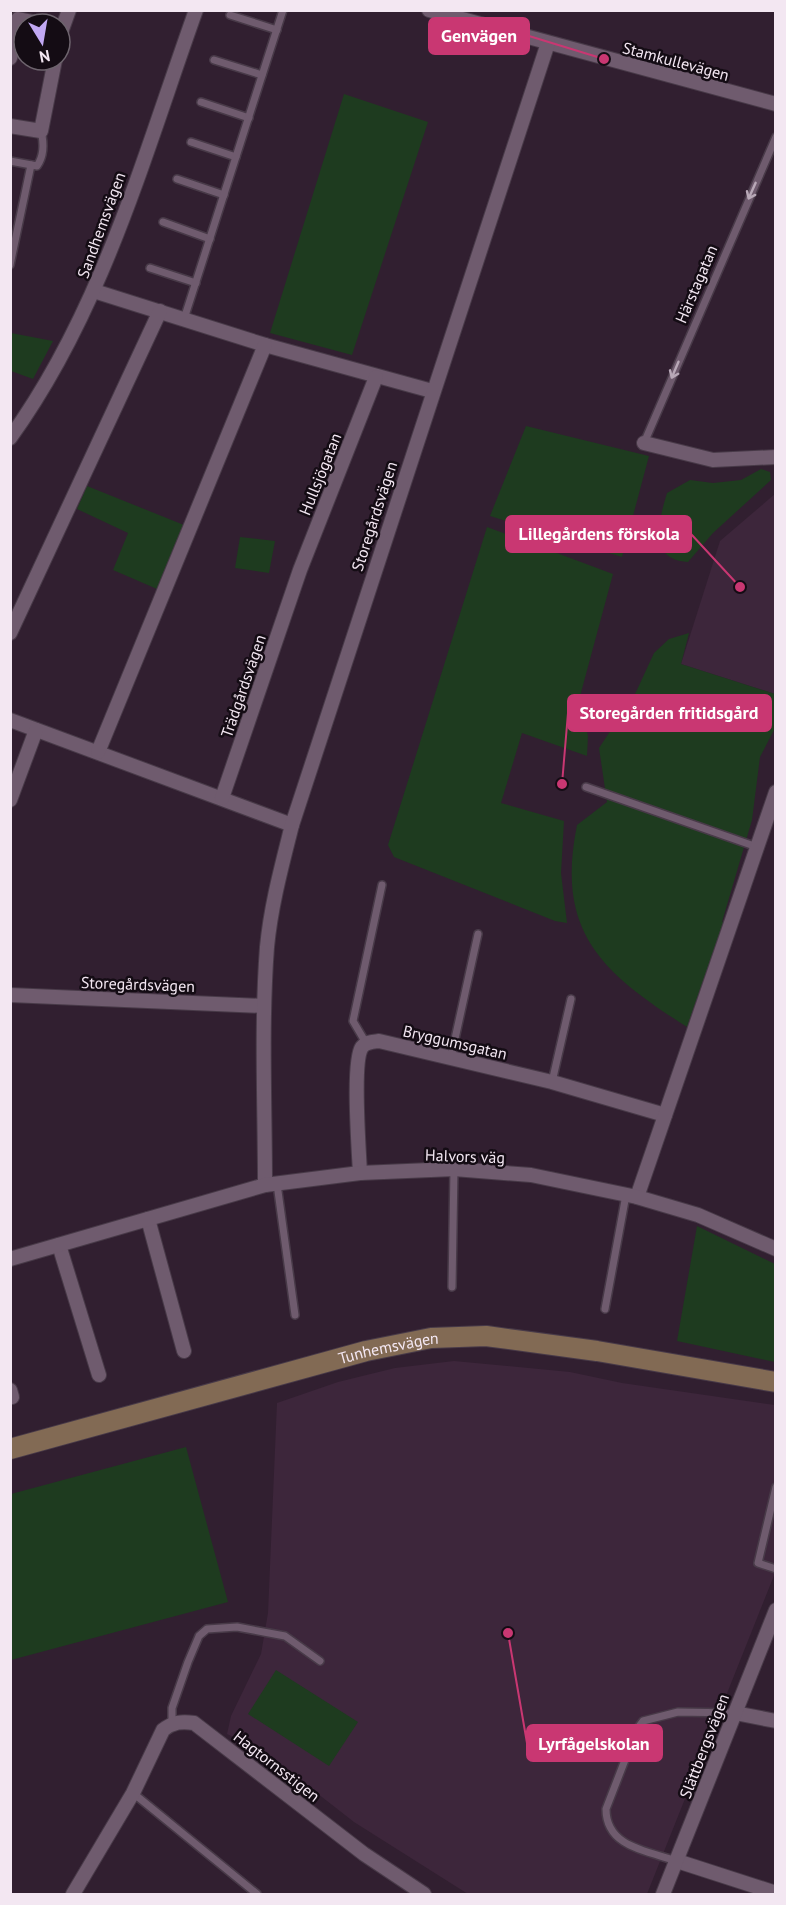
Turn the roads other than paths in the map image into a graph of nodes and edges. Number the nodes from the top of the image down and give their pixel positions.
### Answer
1 (196, 10) edge
2 (283, 10) edge
3 (429, 10) edge
4 (230, 15) dead end
5 (465, 15) edge
6 (277, 30) junction
7 (12, 38) edge
8 (548, 43) junction
9 (10, 58) edge
10 (214, 60) dead end
11 (53, 72) edge
12 (262, 75) junction
13 (201, 102) dead end
14 (776, 104) edge
15 (249, 118) junction
16 (10, 126) edge
17 (41, 131) junction
18 (776, 137) edge
19 (191, 142) dead end
20 (236, 157) junction
21 (10, 161) edge
22 (31, 165) junction
23 (177, 179) dead end
24 (224, 195) junction
25 (163, 222) dead end
26 (210, 239) junction
27 (10, 265) edge
28 (150, 268) dead end
29 (196, 283) junction
30 (94, 291) junction
31 (160, 311) junction
32 (184, 319) junction
33 (265, 345) junction
34 (376, 376) junction
35 (432, 391) junction
36 (10, 438) edge
37 (644, 443) joint
38 (776, 457) edge
39 (295, 584) joint
40 (10, 633) edge
41 (10, 720) edge
42 (36, 730) junction
43 (98, 752) junction
44 (586, 788) dead end
45 (776, 792) edge
46 (222, 798) junction
47 (10, 800) edge
48 (772, 815) edge
49 (292, 825) junction
50 (757, 847) junction
51 (382, 885) dead end
52 (478, 934) dead end
53 (10, 995) edge
54 (571, 999) dead end
55 (264, 1006) junction
56 (366, 1043) junction
57 (451, 1057) junction
58 (552, 1082) junction
59 (665, 1115) junction
60 (454, 1169) junction
61 (360, 1173) junction
62 (271, 1185) junction
63 (632, 1196) junction
64 (148, 1219) junction
65 (59, 1245) junction
66 (776, 1249) edge
67 (10, 1259) edge
68 (452, 1287) dead end
69 (605, 1309) dead end
70 (295, 1315) dead end
71 (184, 1351) dead end
72 (99, 1376) dead end
73 (776, 1382) edge
74 (10, 1449) edge
75 (776, 1487) edge
76 (776, 1569) edge
77 (776, 1610) edge
78 (772, 1626) edge
79 (320, 1661) dead end
80 (735, 1713) junction
81 (776, 1721) edge
82 (172, 1724) junction
83 (133, 1793) junction
84 (677, 1861) junction
85 (776, 1893) edge
86 (73, 1894) edge
87 (257, 1894) edge
88 (423, 1894) edge
89 (663, 1894) edge

1 - 30 street, Sandhemsvägen
2 - 6 lane
3 - 5 street, Stamkullevägen
4 - 6 lane
5 - 8 street, Stamkullevägen
6 - 12 lane
7 - 9 street
8 - 14 street, Stamkullevägen
8 - 35 street, Storegårdsvägen
10 - 12 lane
11 - 17 street
12 - 15 lane
13 - 15 lane
15 - 20 lane
16 - 17 street
17 - 22 lane
18 -> 37 lane, Härstagatan
19 - 20 lane
20 - 24 lane
21 - 22 lane
22 - 27 lane
23 - 24 lane
24 - 26 lane
25 - 26 lane
26 - 29 lane
28 - 29 lane
29 - 32 lane
30 - 31 street
30 - 36 street, Sandhemsvägen
31 - 32 street
31 - 40 street
32 - 33 street
33 - 34 street
33 - 43 street
34 - 35 street
34 - 39 street, Hullsjögatan
35 - 49 street, Storegårdsvägen
37 - 38 street
39 - 46 street, Trädgårdsvägen
41 - 42 street
42 - 43 street
42 - 47 street
43 - 46 street
44 - 50 lane
45 - 48 street
46 - 49 street
48 - 50 street
49 - 55 street, Storegårdsvägen
50 - 59 street
51 - 56 lane
52 - 57 lane
53 - 55 street, Storegårdsvägen
54 - 58 lane
55 - 62 street, Storegårdsvägen
56 - 57 street, Bryggumsgatan
56 - 61 street
57 - 58 street, Bryggumsgatan
58 - 59 street, Bryggumsgatan
59 - 63 street
60 - 61 street, Halvors väg
60 - 63 street, Halvors väg
60 - 68 lane
61 - 62 street, Halvors väg
62 - 64 street, Halvors väg
62 - 70 lane
63 - 66 street, Halvors väg
63 - 69 lane
64 - 65 street, Halvors väg
64 - 71 street
65 - 67 street, Halvors väg
65 - 72 street
73 - 74 street, Tunhemsvägen
75 - 76 lane
77 - 78 street, Slättbergsvägen
78 - 80 street, Slättbergsvägen
79 - 82 lane
80 - 81 street
80 - 84 street, Slättbergsvägen
80 - 84 lane
82 - 83 street
82 - 88 street, Hagtornsstigen
83 - 86 street
83 - 87 lane
84 - 85 street
84 - 89 street, Slättbergsvägen

